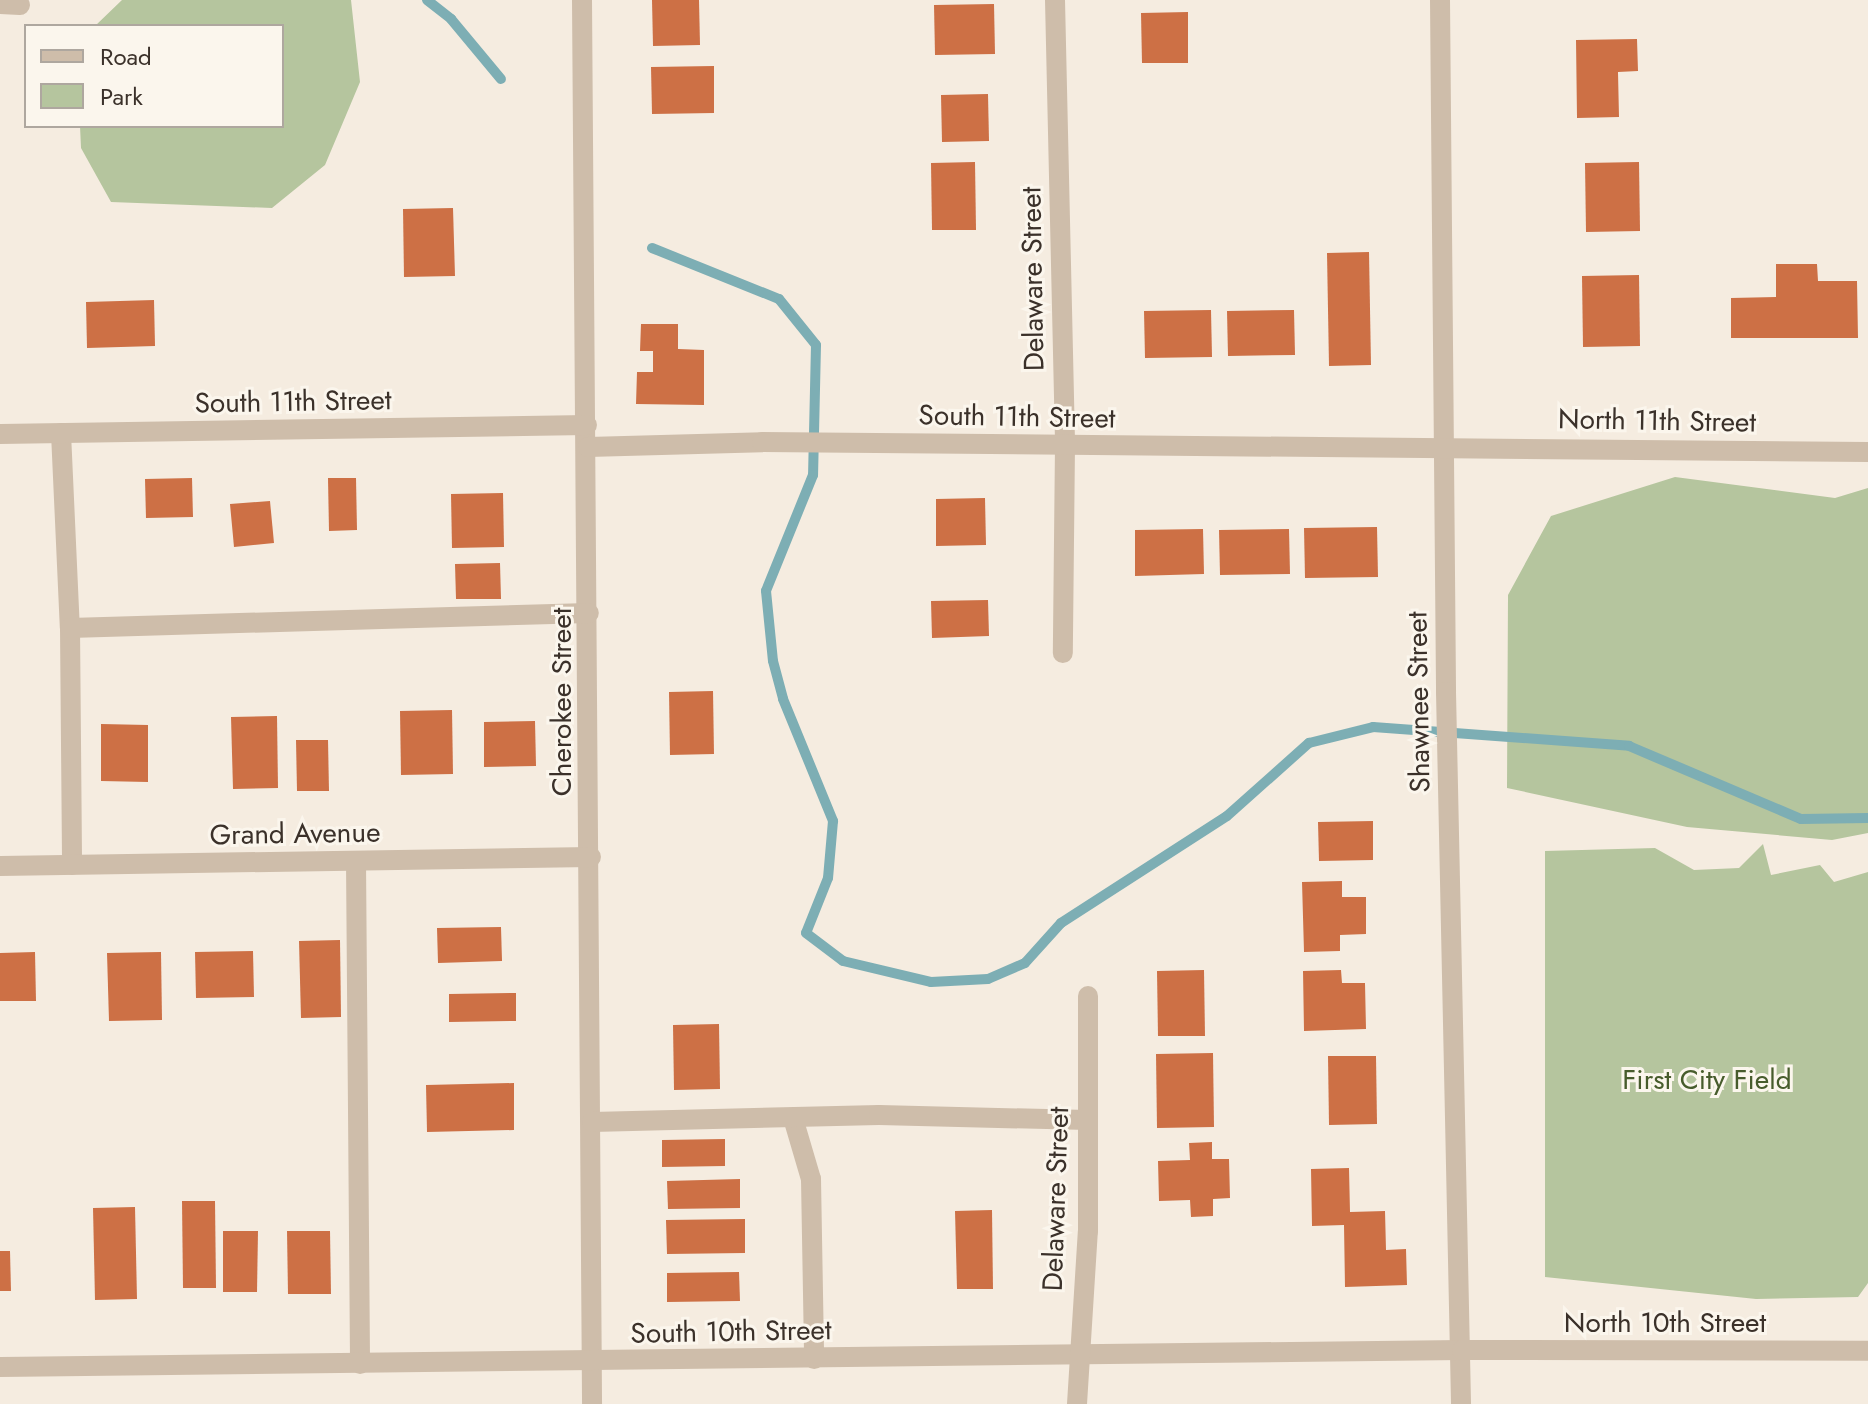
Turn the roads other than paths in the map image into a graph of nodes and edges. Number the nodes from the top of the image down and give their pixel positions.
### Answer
1 (582, 0) edge
2 (1055, 0) edge
3 (1440, 0) edge
4 (587, 425) junction
5 (61, 433) junction
6 (0, 434) edge
7 (1065, 445) junction
8 (1445, 446) junction
9 (588, 447) junction
10 (1868, 452) edge
11 (589, 613) junction
12 (70, 628) junction
13 (1063, 653) dead end
14 (591, 857) junction
15 (356, 861) junction
16 (72, 865) junction
17 (0, 866) edge
18 (1088, 996) dead end
19 (793, 1118) junction
20 (1088, 1120) junction
21 (592, 1122) junction
22 (1462, 1350) junction
23 (1858, 1351) edge
24 (1076, 1356) junction
25 (814, 1359) junction
26 (592, 1362) junction
27 (360, 1364) junction
28 (0, 1367) edge
29 (592, 1404) edge
30 (1077, 1404) edge
31 (1461, 1404) edge

1 - 4 street, Cherokee Street
2 - 7 street, Delaware Street
3 - 8 street, Shawnee Street
4 - 5 street, South 11th Street
4 - 9 street, Cherokee Street
5 - 6 street, South 11th Street
5 - 12 street
7 - 8 street, South 11th Street
7 - 9 street, South 11th Street
7 - 13 street, Delaware Street
8 - 10 street, North 11th Street
8 - 22 street, Shawnee Street
9 - 11 street, Cherokee Street
11 - 12 street
11 - 14 street, Cherokee Street
12 - 16 street
14 - 15 street, Grand Avenue
14 - 21 street, Cherokee Street
15 - 16 street, Grand Avenue
15 - 27 street
16 - 17 street, Grand Avenue
18 - 20 street, Delaware Street
19 - 20 street
19 - 21 street
19 - 25 street
20 - 24 street, Delaware Street
21 - 26 street, Cherokee Street
22 - 23 street, North 10th Street
22 - 24 street, South 10th Street
22 - 31 street, Shawnee Street
24 - 25 street, South 10th Street
24 - 30 street, Delaware Street
25 - 26 street, South 10th Street
26 - 27 street, South 10th Street
26 - 29 street, Cherokee Street
27 - 28 street, South 10th Street

